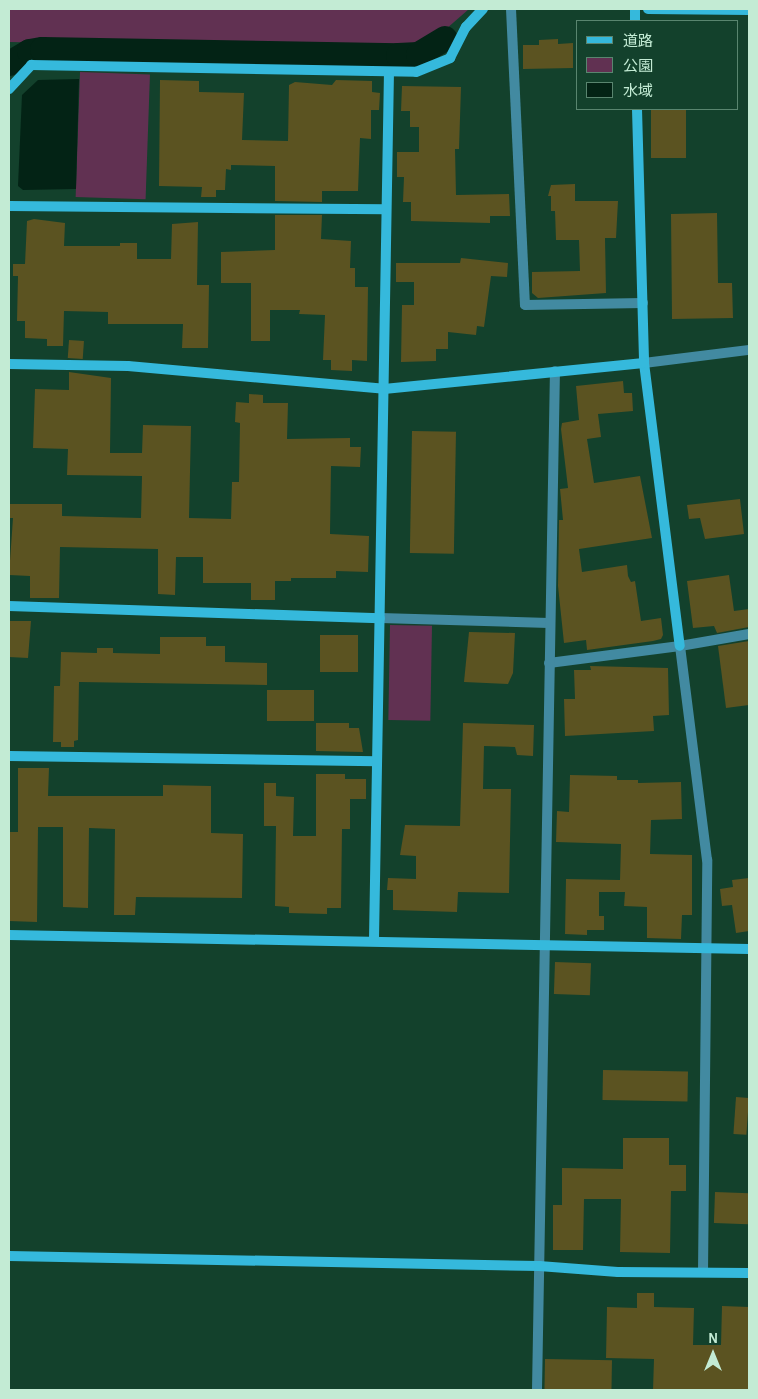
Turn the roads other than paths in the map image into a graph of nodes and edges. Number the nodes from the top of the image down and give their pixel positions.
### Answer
1 (483, 9) edge
2 (511, 9) edge
3 (648, 9) edge
4 (749, 10) edge
5 (389, 73) junction
6 (9, 89) edge
7 (637, 110) edge
8 (9, 206) edge
9 (386, 208) junction
10 (642, 303) junction
11 (749, 350) edge
12 (644, 363) junction
13 (9, 364) edge
14 (555, 371) junction
15 (384, 390) junction
16 (9, 606) edge
17 (380, 618) junction
18 (549, 623) junction
19 (749, 634) edge
20 (680, 646) junction
21 (549, 663) junction
22 (9, 756) edge
23 (377, 762) junction
24 (9, 935) edge
25 (374, 939) junction
26 (545, 945) junction
27 (706, 948) junction
28 (749, 949) edge
29 (9, 1256) edge
30 (539, 1266) junction
31 (703, 1272) junction
32 (749, 1273) edge
33 (537, 1390) edge

1 - 5 street
2 - 10 street
3 - 4 street
5 - 6 street
5 - 9 street
7 - 10 street
8 - 9 street
9 - 15 street
10 - 12 street
11 - 12 street
12 - 14 street
12 - 20 street
13 - 15 street
14 - 15 street
14 - 18 street
15 - 17 street
16 - 17 street
17 - 18 street
17 - 23 street
18 - 21 street
19 - 20 street
20 - 21 street
20 - 27 street
21 - 26 street
22 - 23 street
23 - 25 street
24 - 25 street
25 - 26 street
26 - 27 street
26 - 30 street
27 - 28 street
27 - 31 street
29 - 30 street
30 - 31 street
30 - 33 street
31 - 32 street

